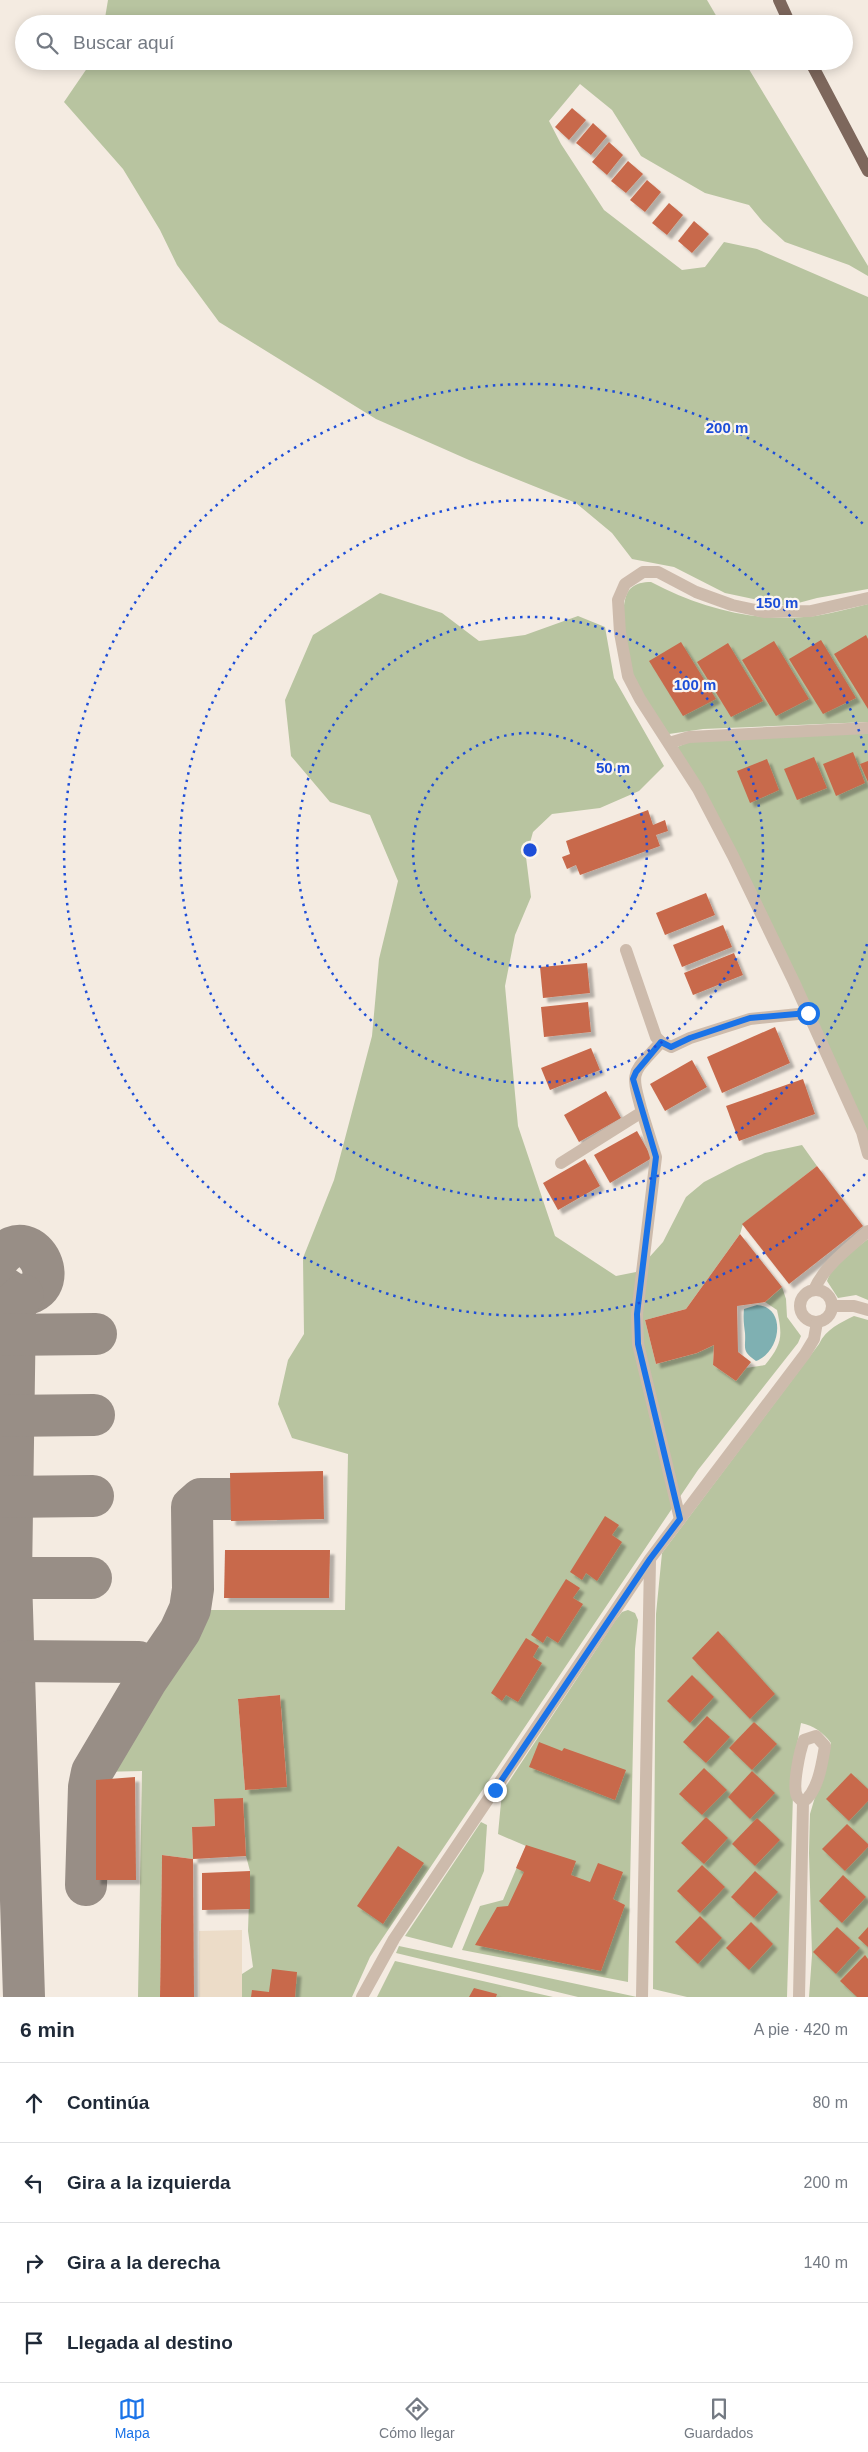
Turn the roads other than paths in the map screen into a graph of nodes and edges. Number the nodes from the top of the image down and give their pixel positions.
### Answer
1 (779, 0) edge
2 (786, 15) edge
3 (815, 70) edge
4 (868, 171) edge
5 (868, 598) edge
6 (868, 728) edge
7 (670, 743) junction
8 (626, 950) dead end
9 (808, 1013) junction
10 (661, 1042) junction
11 (642, 1112) junction
12 (868, 1154) edge
13 (561, 1163) dead end
14 (868, 1231) edge
15 (814, 1290) junction
16 (832, 1306) junction
17 (868, 1310) edge
18 (817, 1322) junction
19 (680, 1519) junction
20 (650, 1559) junction
21 (803, 1802) dead end
22 (362, 1997) edge
23 (642, 1997) edge
24 (799, 1997) edge

1 - 2 main road
3 - 4 main road
5 - 7 street
6 - 7 street
7 - 9 street
8 - 10 street
9 - 10 street
9 - 12 street
10 - 11 street
11 - 13 street
11 - 19 street
14 - 15 street
15 - 16 street
15 - 18 street
16 - 17 street
16 - 18 street
18 - 19 street
19 - 20 street
20 - 22 street
20 - 23 street
21 - 24 street

